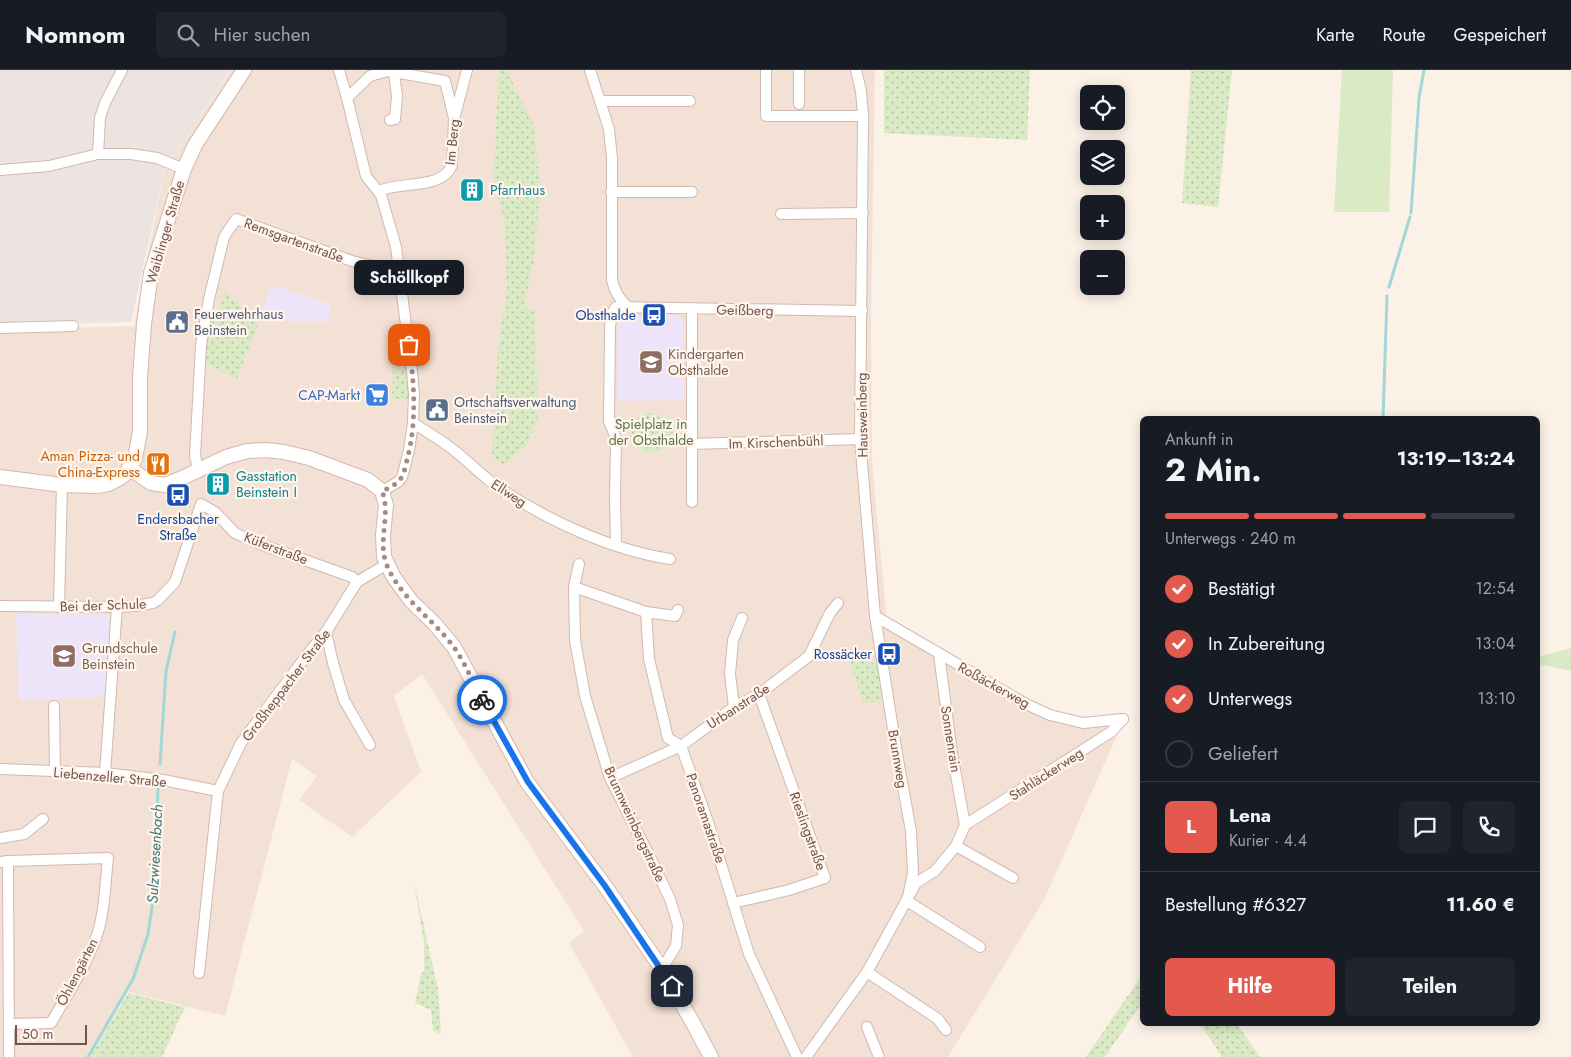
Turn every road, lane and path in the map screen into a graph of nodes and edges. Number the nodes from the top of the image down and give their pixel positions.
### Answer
1 (122, 70) edge
2 (244, 70) edge
3 (339, 70) edge
4 (467, 70) edge
5 (590, 70) edge
6 (766, 70) edge
7 (799, 70) edge
8 (856, 70) edge
9 (390, 71) edge
10 (347, 98) junction
11 (600, 101) junction
12 (690, 102) dead end
13 (799, 104) dead end
14 (863, 116) junction
15 (390, 120) dead end
16 (454, 120) junction
17 (98, 154) junction
18 (184, 169) junction
19 (0, 170) edge
20 (379, 191) junction
21 (611, 192) junction
22 (692, 192) dead end
23 (863, 213) junction
24 (782, 214) dead end
25 (400, 267) junction
26 (628, 307) junction
27 (692, 309) junction
28 (862, 311) junction
29 (73, 326) dead end
30 (0, 328) edge
31 (413, 423) junction
32 (860, 439) junction
33 (691, 444) junction
34 (129, 468) junction
35 (201, 469) junction
36 (0, 477) edge
37 (62, 485) junction
38 (382, 491) junction
39 (692, 502) dead end
40 (201, 504) joint
41 (616, 545) junction
42 (670, 559) dead end
43 (387, 564) junction
44 (580, 564) dead end
45 (357, 582) junction
46 (574, 587) junction
47 (838, 603) dead end
48 (0, 606) edge
49 (58, 607) junction
50 (117, 607) junction
51 (678, 610) dead end
52 (646, 612) junction
53 (875, 616) junction
54 (742, 618) dead end
55 (326, 632) junction
56 (939, 654) junction
57 (759, 694) junction
58 (54, 706) dead end
59 (734, 707) junction
60 (1123, 719) joint
61 (1088, 723) junction
62 (1102, 738) junction
63 (370, 745) dead end
64 (681, 746) junction
65 (0, 769) edge
66 (55, 772) junction
67 (105, 773) junction
68 (610, 778) junction
69 (218, 791) junction
70 (43, 819) dead end
71 (965, 825) junction
72 (0, 838) edge
73 (956, 846) junction
74 (4, 861) edge
75 (1013, 878) dead end
76 (906, 902) junction
77 (733, 903) junction
78 (980, 947) dead end
79 (662, 969) junction
80 (867, 972) junction
81 (199, 973) dead end
82 (9, 1024) junction
83 (867, 1027) dead end
84 (946, 1030) dead end
85 (9, 1057) edge
86 (711, 1057) edge
87 (797, 1057) edge
88 (806, 1057) edge
89 (879, 1057) edge

1 - 17 street
2 - 18 street, Waiblinger Straße
3 - 10 street
4 - 16 street, Im Berg
5 - 11 street
6 - 14 street
7 - 13 street
8 - 14 street, Hausweinberg
9 - 10 street
9 - 15 street
9 - 16 street
10 - 20 street
11 - 12 street
11 - 21 street
14 - 23 street, Hausweinberg
16 - 20 street, Im Berg
17 - 18 street
17 - 19 street
18 - 34 street, Waiblinger Straße
20 - 25 street
21 - 22 street
21 - 26 street
23 - 24 street
23 - 28 street, Hausweinberg
25 - 31 street
25 - 35 street, Remsgartenstraße
26 - 27 street, Geißberg
26 - 41 street
27 - 28 street, Geißberg
27 - 33 street
28 - 32 street, Hausweinberg
29 - 30 street
31 - 38 street
31 - 41 street, Ellweg
32 - 33 street, Im Kirschenbühl
32 - 53 street, Hausweinberg
33 - 39 street
34 - 35 street
34 - 37 street
35 - 38 street
36 - 37 street
37 - 49 street
38 - 43 street
40 - 45 street, Küferstraße
40 - 50 street, Bei der Schule
41 - 42 street, Ellweg
43 - 45 street, Großheppacher Straße
43 - 79 street
44 - 46 street, Brunnweinbergstraße
45 - 55 street, Großheppacher Straße
46 - 52 street
46 - 68 street, Brunnweinbergstraße
47 - 57 street, Urbanstraße
48 - 49 street, Bei der Schule
49 - 50 street, Bei der Schule
50 - 67 street
51 - 52 street
52 - 64 street, Panoramastraße
53 - 56 street, Roßäckerweg
53 - 76 street, Brunnweg
54 - 59 street
55 - 63 street
55 - 69 street, Großheppacher Straße
56 - 61 street, Roßäckerweg
56 - 71 street, Sonnenrain
57 - 59 street, Urbanstraße
57 - 77 street, Rieslingstraße
58 - 66 street
59 - 64 street, Urbanstraße
60 - 61 street, Roßäckerweg
60 - 62 street, Stahläckerweg
61 - 62 street
62 - 71 street, Stahläckerweg
64 - 68 street, Urbanstraße
64 - 77 street, Panoramastraße
65 - 66 street, Liebenzeller Straße
66 - 67 street, Liebenzeller Straße
67 - 69 street, Liebenzeller Straße
68 - 79 street, Brunnweinbergstraße
69 - 81 street, Großheppacher Straße
70 - 72 street
71 - 73 street, Brunnweg
73 - 75 street
73 - 76 street, Brunnweg
74 - 82 street
74 - 82 street, Öhlengärten
76 - 78 street
76 - 80 street, Brunnweg
77 - 87 street, Panoramastraße
79 - 86 street
80 - 84 street
80 - 88 street, Brunnweg
82 - 85 street
83 - 89 street

